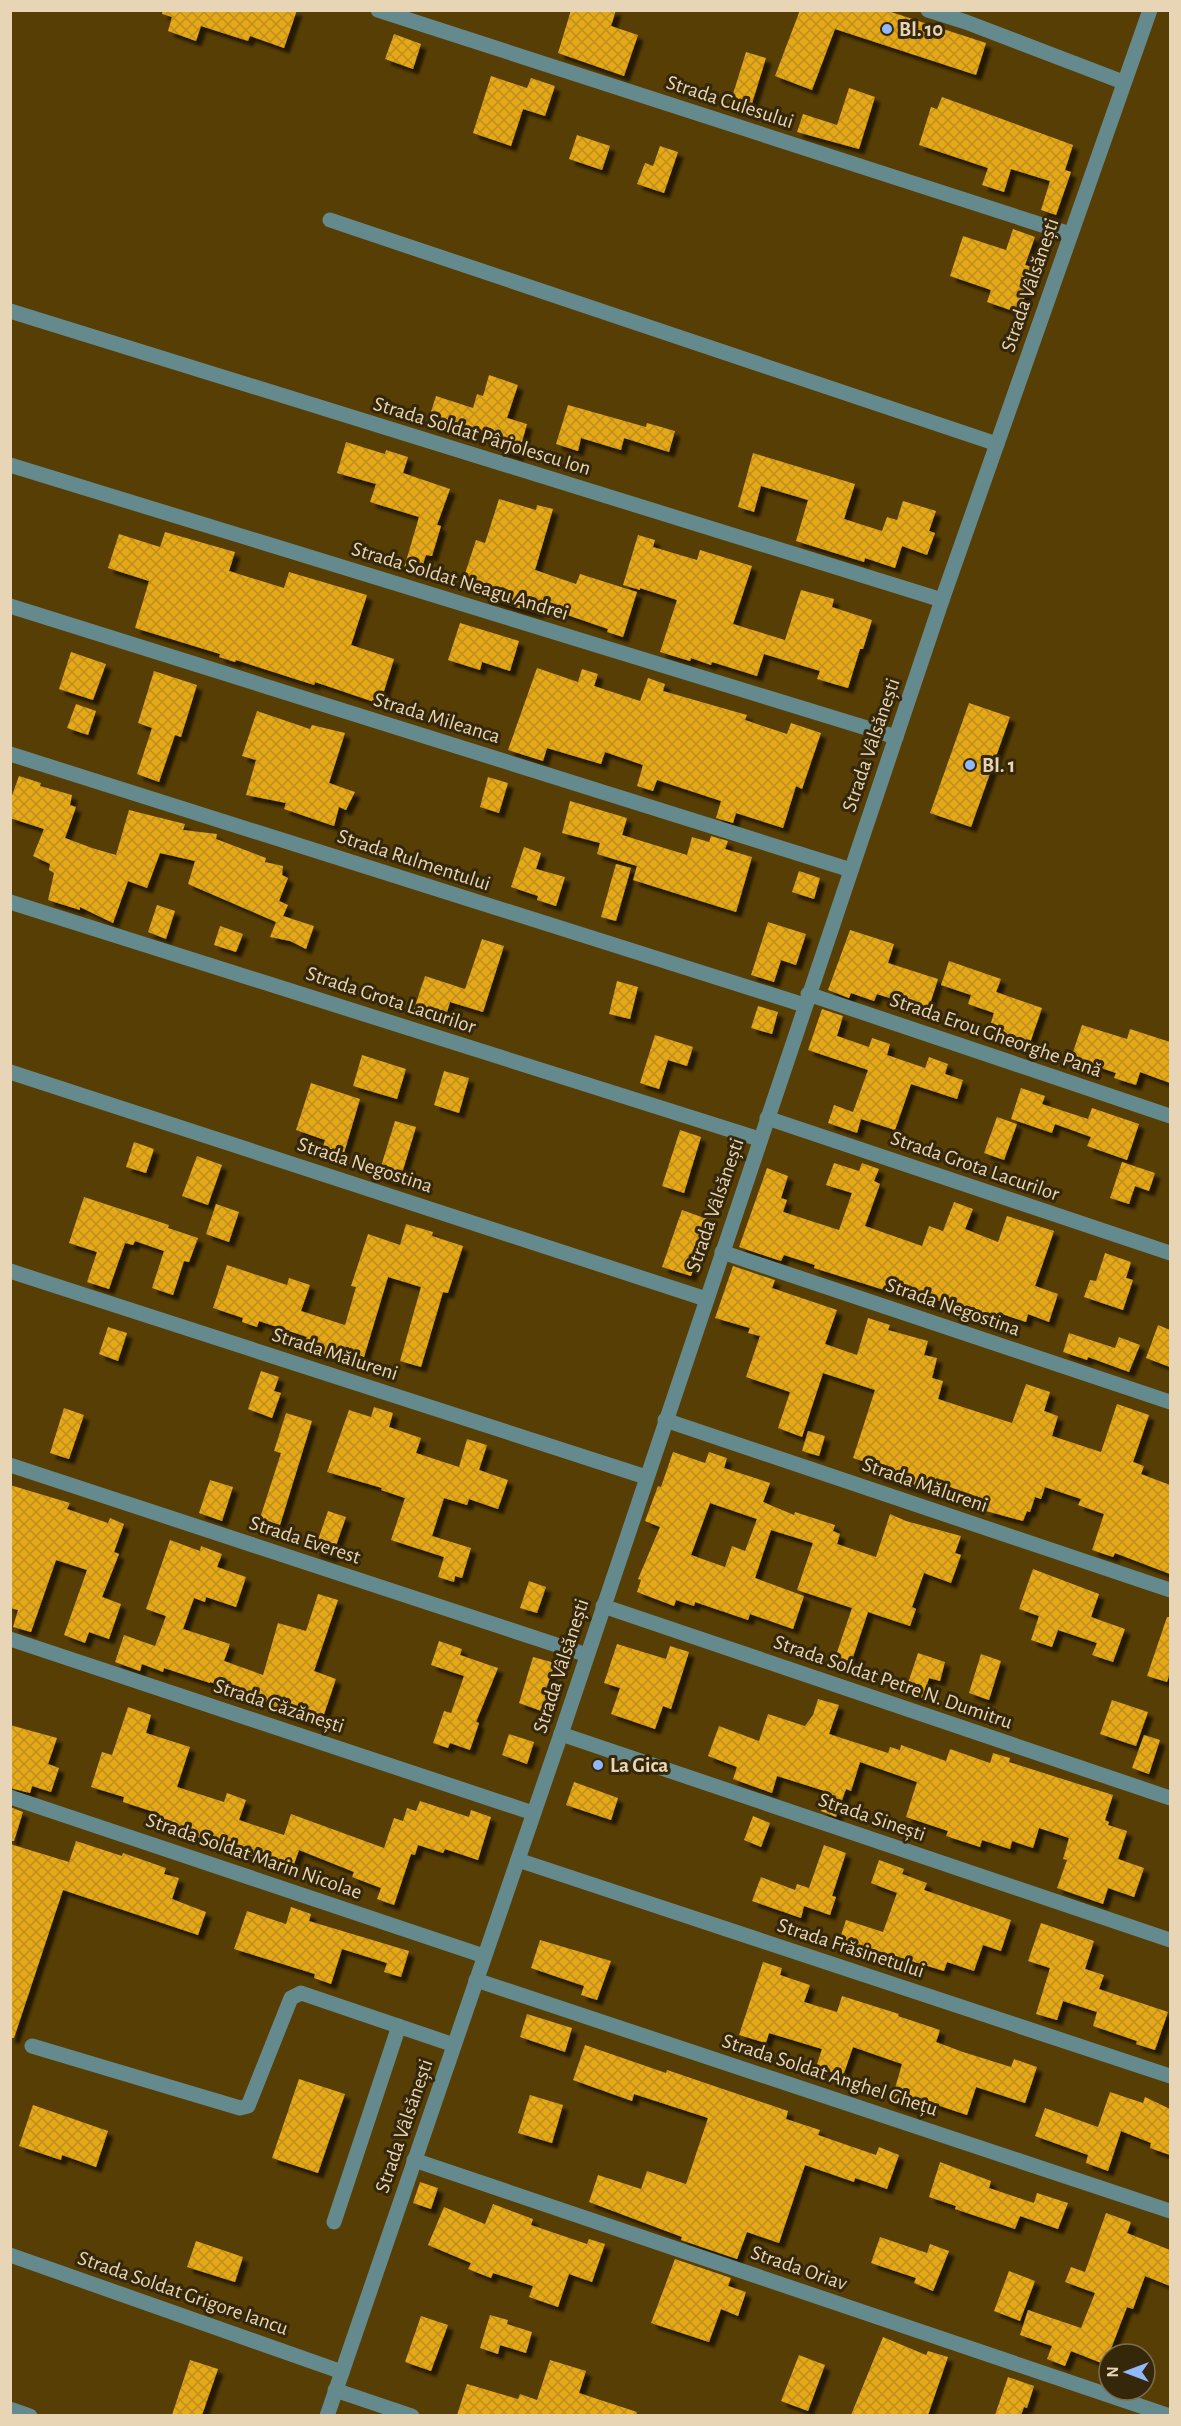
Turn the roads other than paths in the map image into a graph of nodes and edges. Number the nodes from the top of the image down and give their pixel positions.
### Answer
1 (378, 10) edge
2 (928, 10) edge
3 (1150, 10) edge
4 (1124, 82) junction
5 (330, 220) dead end
6 (1070, 234) junction
7 (10, 311) edge
8 (996, 444) junction
9 (10, 465) edge
10 (942, 600) junction
11 (10, 606) edge
12 (897, 737) junction
13 (10, 754) edge
14 (851, 870) junction
15 (10, 902) edge
16 (806, 1000) junction
17 (10, 1072) edge
18 (1170, 1116) edge
19 (767, 1118) junction
20 (759, 1139) junction
21 (722, 1252) junction
22 (1170, 1253) edge
23 (10, 1271) edge
24 (706, 1299) junction
25 (1170, 1402) edge
26 (665, 1420) junction
27 (10, 1465) edge
28 (646, 1477) junction
29 (1170, 1590) edge
30 (603, 1606) junction
31 (10, 1639) edge
32 (586, 1655) junction
33 (561, 1734) junction
34 (10, 1797) edge
35 (1170, 1798) edge
36 (533, 1813) junction
37 (518, 1860) junction
38 (1170, 1940) edge
39 (484, 1956) junction
40 (476, 1980) junction
41 (399, 2026) junction
42 (454, 2045) junction
43 (32, 2046) dead end
44 (1170, 2076) edge
45 (414, 2160) junction
46 (1170, 2211) edge
47 (334, 2222) dead end
48 (10, 2254) edge
49 (342, 2372) junction
50 (335, 2390) junction
51 (10, 2409) edge
52 (30, 2415) edge
53 (327, 2415) edge
54 (412, 2415) edge
55 (1170, 2415) edge

1 - 6 street, Strada Culesului
2 - 4 street
3 - 4 street, Strada Vâlsănești
4 - 6 street, Strada Vâlsănești
5 - 8 street
6 - 8 street, Strada Vâlsănești
7 - 10 street, Strada Soldat Pârjolescu Ion
8 - 10 street, Strada Vâlsănești
9 - 12 street, Strada Soldat Neagu Andrei
10 - 12 street, Strada Vâlsănești
11 - 14 street, Strada Mileanca
12 - 14 street, Strada Vâlsănești
13 - 16 street, Strada Rulmentului
14 - 16 street, Strada Vâlsănești
15 - 20 street, Strada Grota Lacurilor
16 - 18 street, Strada Erou Gheorghe Pană
16 - 19 street, Strada Vâlsănești
17 - 24 street, Strada Negostina
19 - 20 street, Strada Vâlsănești
19 - 22 street, Strada Grota Lacurilor
20 - 21 street, Strada Vâlsănești
21 - 24 street, Strada Vâlsănești
21 - 25 street, Strada Negostina
23 - 28 street, Strada Mălureni
24 - 26 street, Strada Vâlsănești
26 - 28 street, Strada Vâlsănești
26 - 29 street, Strada Mălureni
27 - 32 street, Strada Everest
28 - 30 street, Strada Vâlsănești
30 - 32 street, Strada Vâlsănești
30 - 35 street, Strada Soldat Petre N. Dumitru
31 - 36 street, Strada Căzănești
32 - 33 street, Strada Vâlsănești
33 - 36 street, Strada Vâlsănești
33 - 38 street, Strada Sinești
34 - 39 street, Strada Soldat Marin Nicolae
36 - 37 street, Strada Vâlsănești
37 - 39 street, Strada Vâlsănești
37 - 44 street, Strada Frăsinetului
39 - 40 street, Strada Vâlsănești
40 - 42 street, Strada Vâlsănești
40 - 46 street, Strada Soldat Anghel Ghețu
41 - 42 street
41 - 43 street
41 - 47 street
42 - 45 street, Strada Vâlsănești
45 - 49 street, Strada Vâlsănești
45 - 55 street, Strada Oriav
48 - 49 street, Strada Soldat Grigore Iancu
49 - 50 street, Strada Vâlsănești
50 - 53 street, Strada Vâlsănești
50 - 54 street
51 - 52 street

